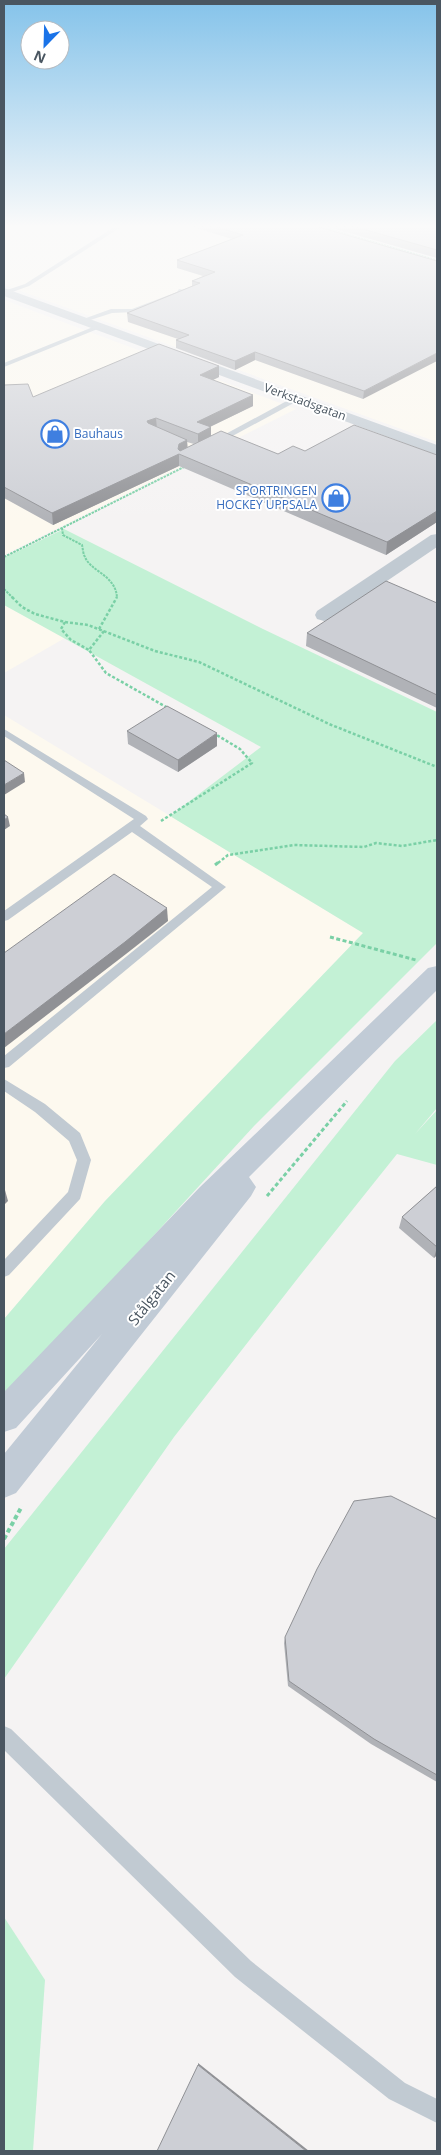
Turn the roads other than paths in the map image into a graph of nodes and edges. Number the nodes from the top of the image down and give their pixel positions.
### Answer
1 (91, 325) edge
2 (98, 327) junction
3 (4, 365) edge
4 (297, 399) junction
5 (437, 434) edge
6 (420, 444) junction
7 (206, 447) edge
8 (437, 450) edge
9 (437, 539) edge
10 (324, 615) dead end
11 (4, 732) edge
12 (137, 829) junction
13 (4, 917) edge
14 (427, 968) edge
15 (4, 1063) edge
16 (4, 1084) edge
17 (298, 1112) junction
18 (4, 1270) edge
19 (4, 1416) edge
20 (4, 1481) edge
21 (4, 1736) edge
22 (437, 2111) edge

1 - 2 street, Verkstadsgatan
2 - 3 lane
2 - 4 street, Verkstadsgatan
4 - 6 street, Verkstadsgatan
4 - 7 lane
5 - 6 street
6 - 8 street, Verkstadsgatan
9 - 10 street
11 - 12 lane
12 - 13 lane
12 - 15 lane
14 - 17 main road, Stålgatan
16 - 18 lane
17 - 19 main road, Stålgatan
17 - 20 main road, Stålgatan
21 - 22 lane

